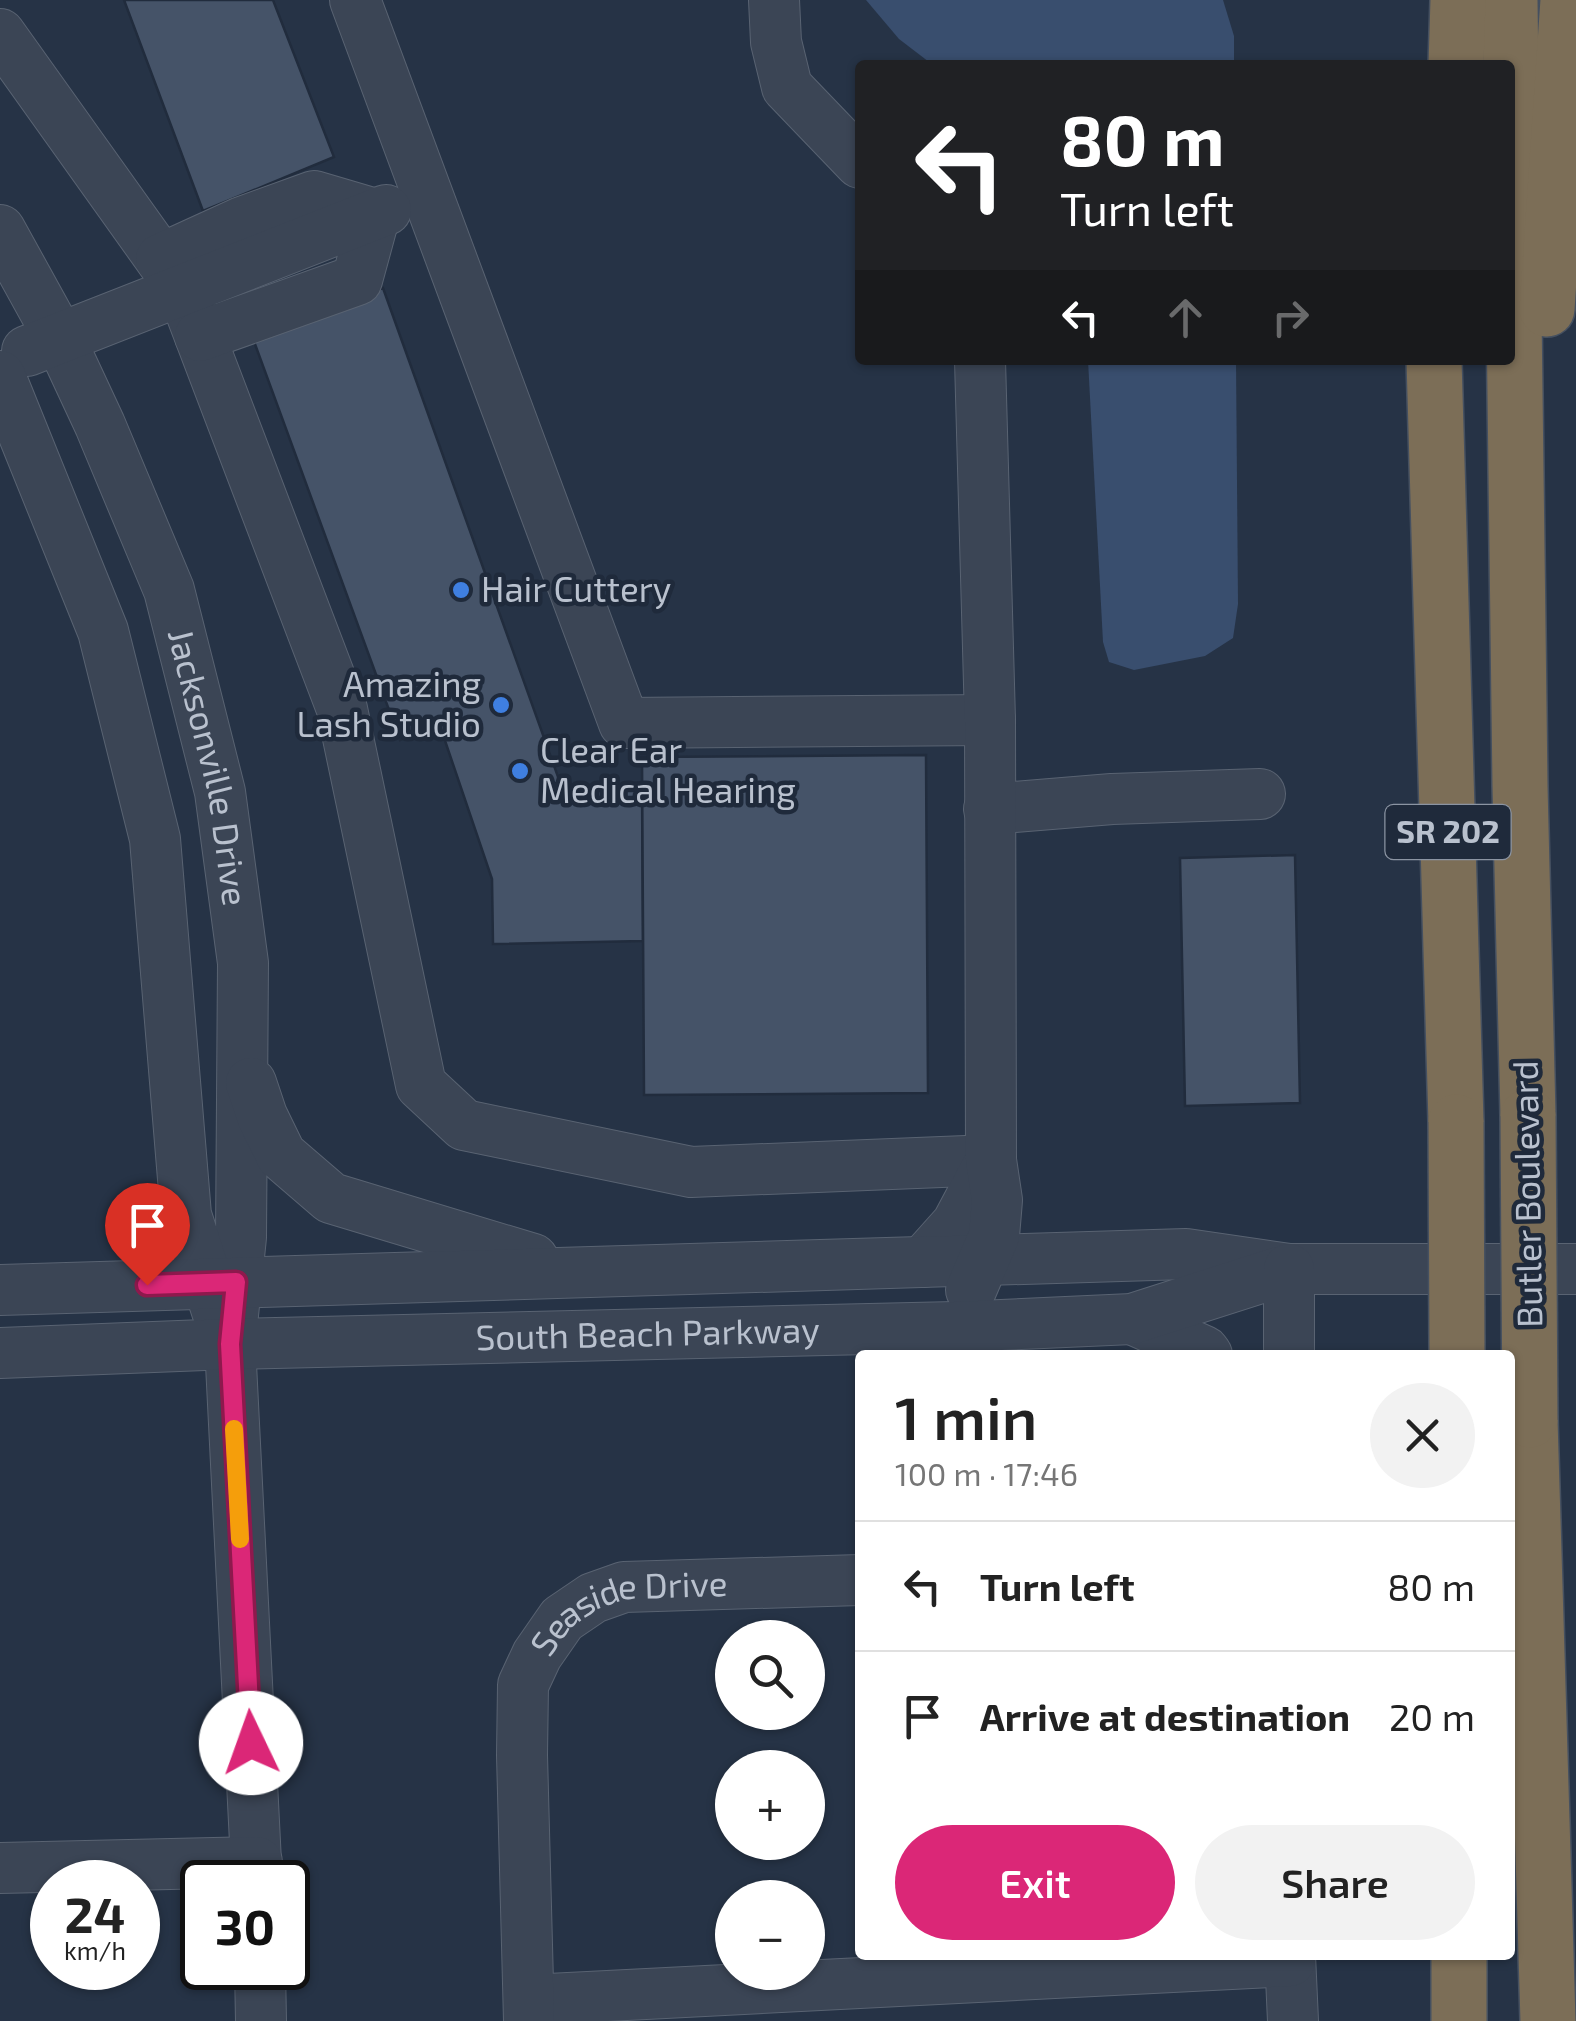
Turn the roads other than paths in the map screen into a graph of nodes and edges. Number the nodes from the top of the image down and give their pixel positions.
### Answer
1 (355, 0) edge
2 (774, 0) edge
3 (1422, 0) edge
4 (1458, 0) edge
5 (1510, 0) edge
6 (1568, 0) edge
7 (0, 34) edge
8 (1424, 60) edge
9 (1456, 60) edge
10 (1511, 60) edge
11 (855, 158) edge
12 (428, 194) junction
13 (375, 214) junction
14 (0, 230) edge
15 (172, 274) junction
16 (200, 336) junction
17 (59, 337) junction
18 (0, 363) edge
19 (980, 365) edge
20 (1434, 365) edge
21 (1446, 365) edge
22 (1515, 365) edge
23 (0, 376) edge
24 (1440, 542) junction
25 (990, 720) junction
26 (1520, 786) junction
27 (1260, 794) dead end
28 (989, 809) junction
29 (242, 1058) junction
30 (990, 1160) junction
31 (984, 1260) junction
32 (923, 1262) junction
33 (1289, 1269) junction
34 (1576, 1269) edge
35 (576, 1273) junction
36 (221, 1282) junction
37 (0, 1290) edge
38 (1132, 1319) junction
39 (1038, 1339) edge
40 (959, 1341) edge
41 (230, 1344) junction
42 (1202, 1350) edge
43 (1288, 1350) edge
44 (1456, 1350) edge
45 (0, 1354) edge
46 (855, 1580) edge
47 (256, 1860) edge
48 (0, 1868) edge
49 (180, 1871) edge
50 (1261, 1960) edge
51 (1290, 1960) edge
52 (1459, 1960) edge
53 (261, 1990) edge
54 (529, 2011) edge
55 (262, 2021) edge
56 (1294, 2021) edge
57 (1459, 2021) edge
58 (1548, 2021) edge

1 - 12 street
2 - 11 street
3 - 8 highway
4 - 9 highway
5 - 10 highway
6 - 26 highway
7 - 15 street
12 - 13 street
12 - 25 street
13 - 15 street
13 - 16 street
14 - 17 street, Jacksonville Drive
15 - 16 street
15 - 17 street
16 - 30 street
17 - 18 street
17 - 29 street, Jacksonville Drive
19 - 25 street
20 - 24 highway
21 - 24 highway
22 - 26 highway
23 - 36 street, Jacksonville Drive
24 - 44 highway, Butler Boulevard / SR 202, bridge
25 - 28 street
26 - 58 highway, Butler Boulevard / SR 202, bridge
27 - 28 street
28 - 30 street
29 - 35 street
29 - 36 street, Jacksonville Drive
30 - 31 street
30 - 32 street
31 - 32 street, South Beach Parkway
31 - 33 street, South Beach Parkway
31 - 40 street
32 - 35 street, South Beach Parkway
33 - 34 street, South Beach Parkway
33 - 38 street, South Beach Parkway
33 - 43 street
35 - 36 street, South Beach Parkway
36 - 37 street, South Beach Parkway
36 - 41 street, Jacksonville Drive
38 - 39 street, South Beach Parkway
38 - 42 street
39 - 40 street, South Beach Parkway
40 - 41 street, South Beach Parkway
41 - 45 street, South Beach Parkway
41 - 47 street, Jacksonville Drive
46 - 54 street, Seaside Drive
48 - 49 street
50 - 54 street
51 - 56 street
52 - 57 highway
53 - 55 street

